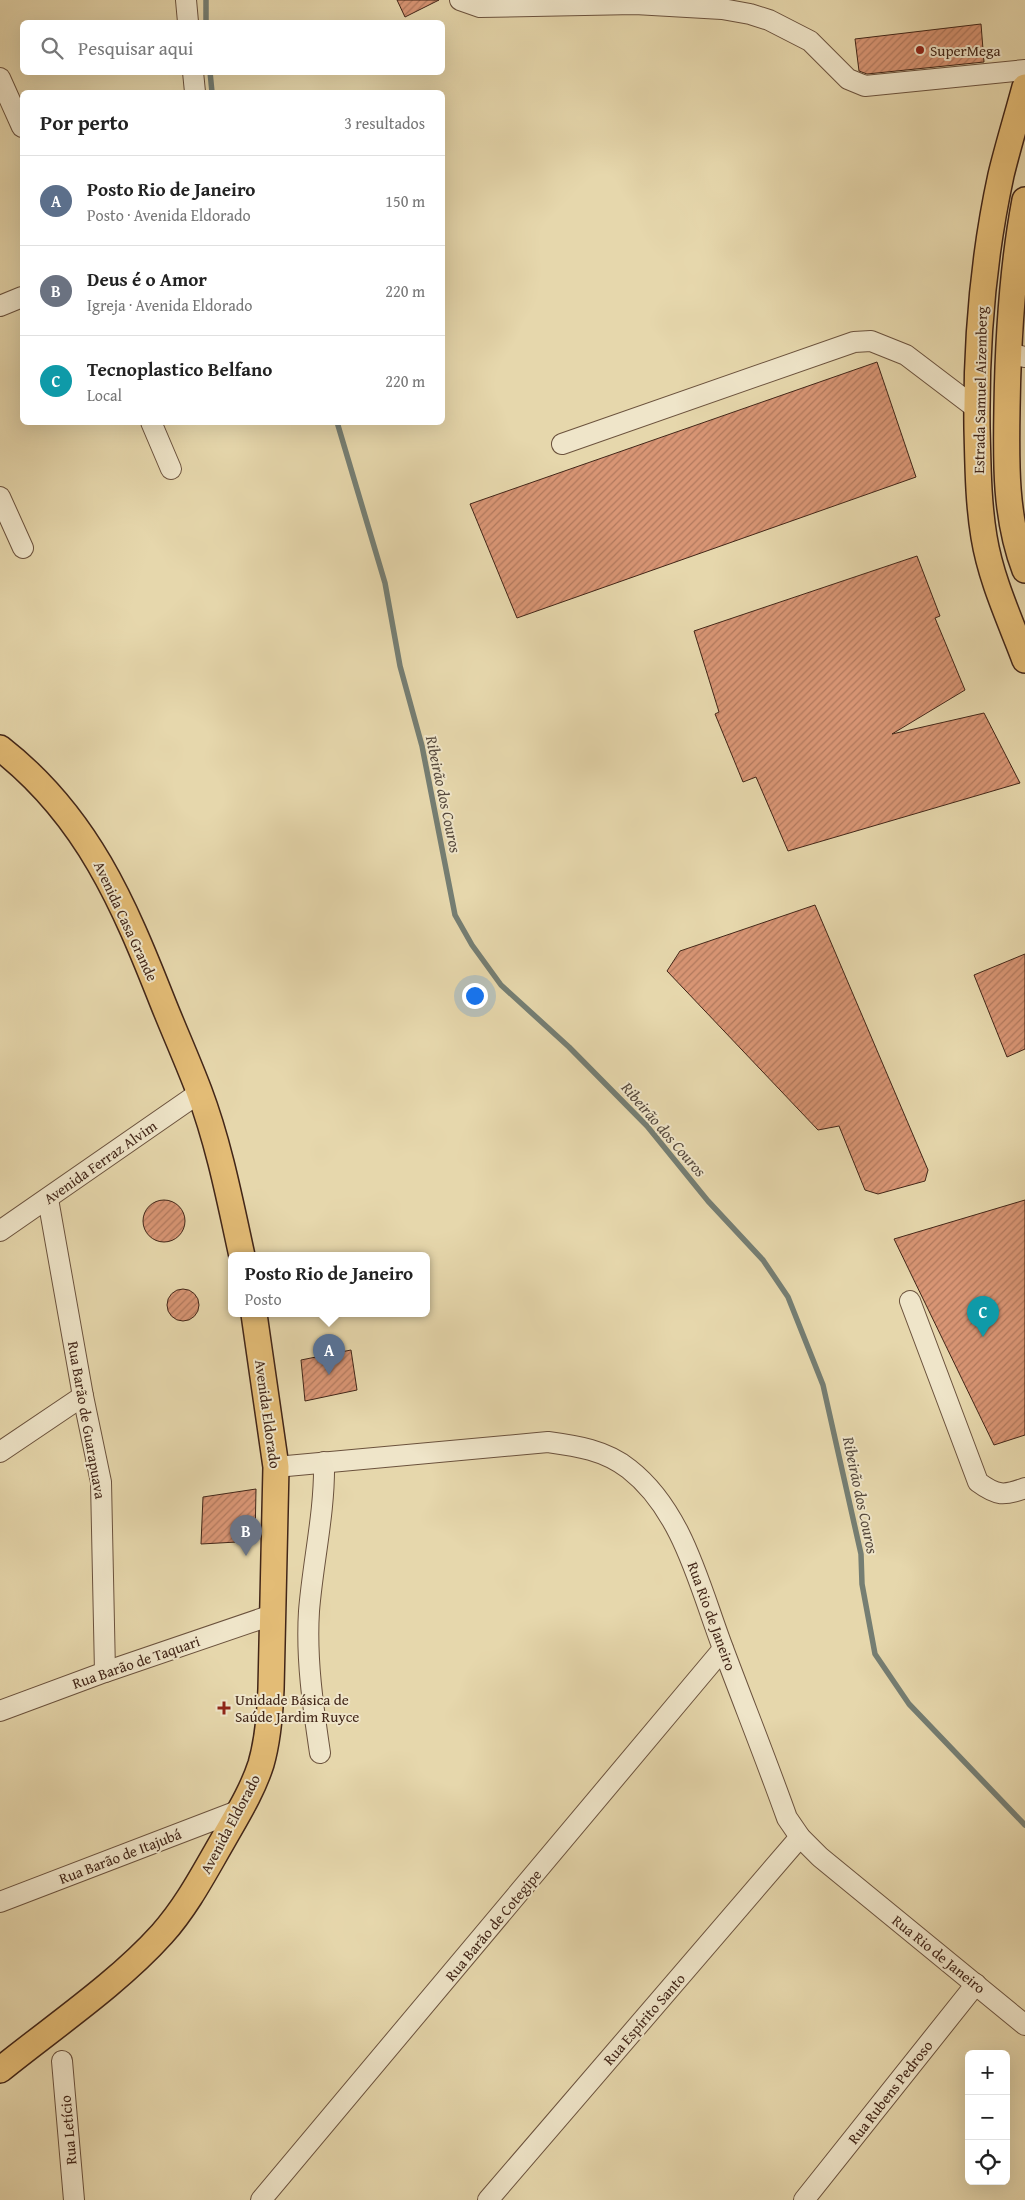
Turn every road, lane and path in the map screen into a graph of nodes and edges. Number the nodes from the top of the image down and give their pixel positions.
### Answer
1 (186, 0) edge
2 (460, 0) edge
3 (188, 20) edge
4 (1025, 70) edge
5 (193, 75) edge
6 (0, 78) edge
7 (1025, 87) edge
8 (195, 90) edge
9 (20, 123) edge
10 (1025, 200) edge
11 (20, 298) edge
12 (0, 306) edge
13 (1016, 355) edge
14 (977, 409) junction
15 (152, 425) edge
16 (562, 444) dead end
17 (171, 469) dead end
18 (0, 497) edge
19 (22, 548) dead end
20 (1025, 570) edge
21 (1025, 660) edge
22 (0, 748) edge
23 (199, 1093) junction
24 (48, 1199) junction
25 (0, 1231) edge
26 (241, 1252) edge
27 (910, 1302) dead end
28 (254, 1317) edge
29 (83, 1396) junction
30 (0, 1452) edge
31 (324, 1462) junction
32 (276, 1467) junction
33 (1025, 1488) edge
34 (272, 1615) junction
35 (723, 1649) junction
36 (105, 1672) junction
37 (0, 1711) edge
38 (320, 1753) dead end
39 (240, 1810) junction
40 (800, 1837) junction
41 (0, 1902) edge
42 (976, 1984) junction
43 (1025, 2025) edge
44 (62, 2060) dead end
45 (0, 2070) edge
46 (74, 2200) edge
47 (261, 2200) edge
48 (488, 2200) edge
49 (804, 2200) edge

1 - 3 street
2 - 4 street
5 - 8 street
6 - 9 street
7 - 14 main road, Estrada Samuel Aizemberg
10 - 13 main road, Estrada Samuel Aizemberg
11 - 12 street
13 - 20 main road, Estrada Samuel Aizemberg
14 - 16 street
14 - 21 main road, Estrada Samuel Aizemberg
15 - 17 street
18 - 19 street
22 - 23 main road, Avenida Casa Grande
23 - 24 street, Avenida Ferraz Alvim
23 - 26 main road
24 - 25 street, Avenida Ferraz Alvim
24 - 29 street, Rua Barão de Guarapuava
27 - 33 street
28 - 32 main road, Avenida Eldorado
29 - 30 street
29 - 36 street, Rua Barão de Guarapuava
31 - 32 street, Rua Rio de Janeiro
31 - 35 street, Rua Rio de Janeiro
31 - 38 street
32 - 34 main road, Avenida Eldorado
34 - 36 street, Rua Barão de Taquari
34 - 39 main road, Avenida Eldorado
35 - 40 street, Rua Rio de Janeiro
35 - 47 street, Rua Barão de Cotegipe
36 - 37 street, Rua Barão de Taquari
39 - 41 street, Rua Barão de Itajubá
39 - 45 main road, Avenida Eldorado
40 - 42 street, Rua Rio de Janeiro
40 - 48 street, Rua Espírito Santo
42 - 43 street, Rua Rio de Janeiro
42 - 49 street, Rua Rubens Pedroso
44 - 46 street, Rua Letício

